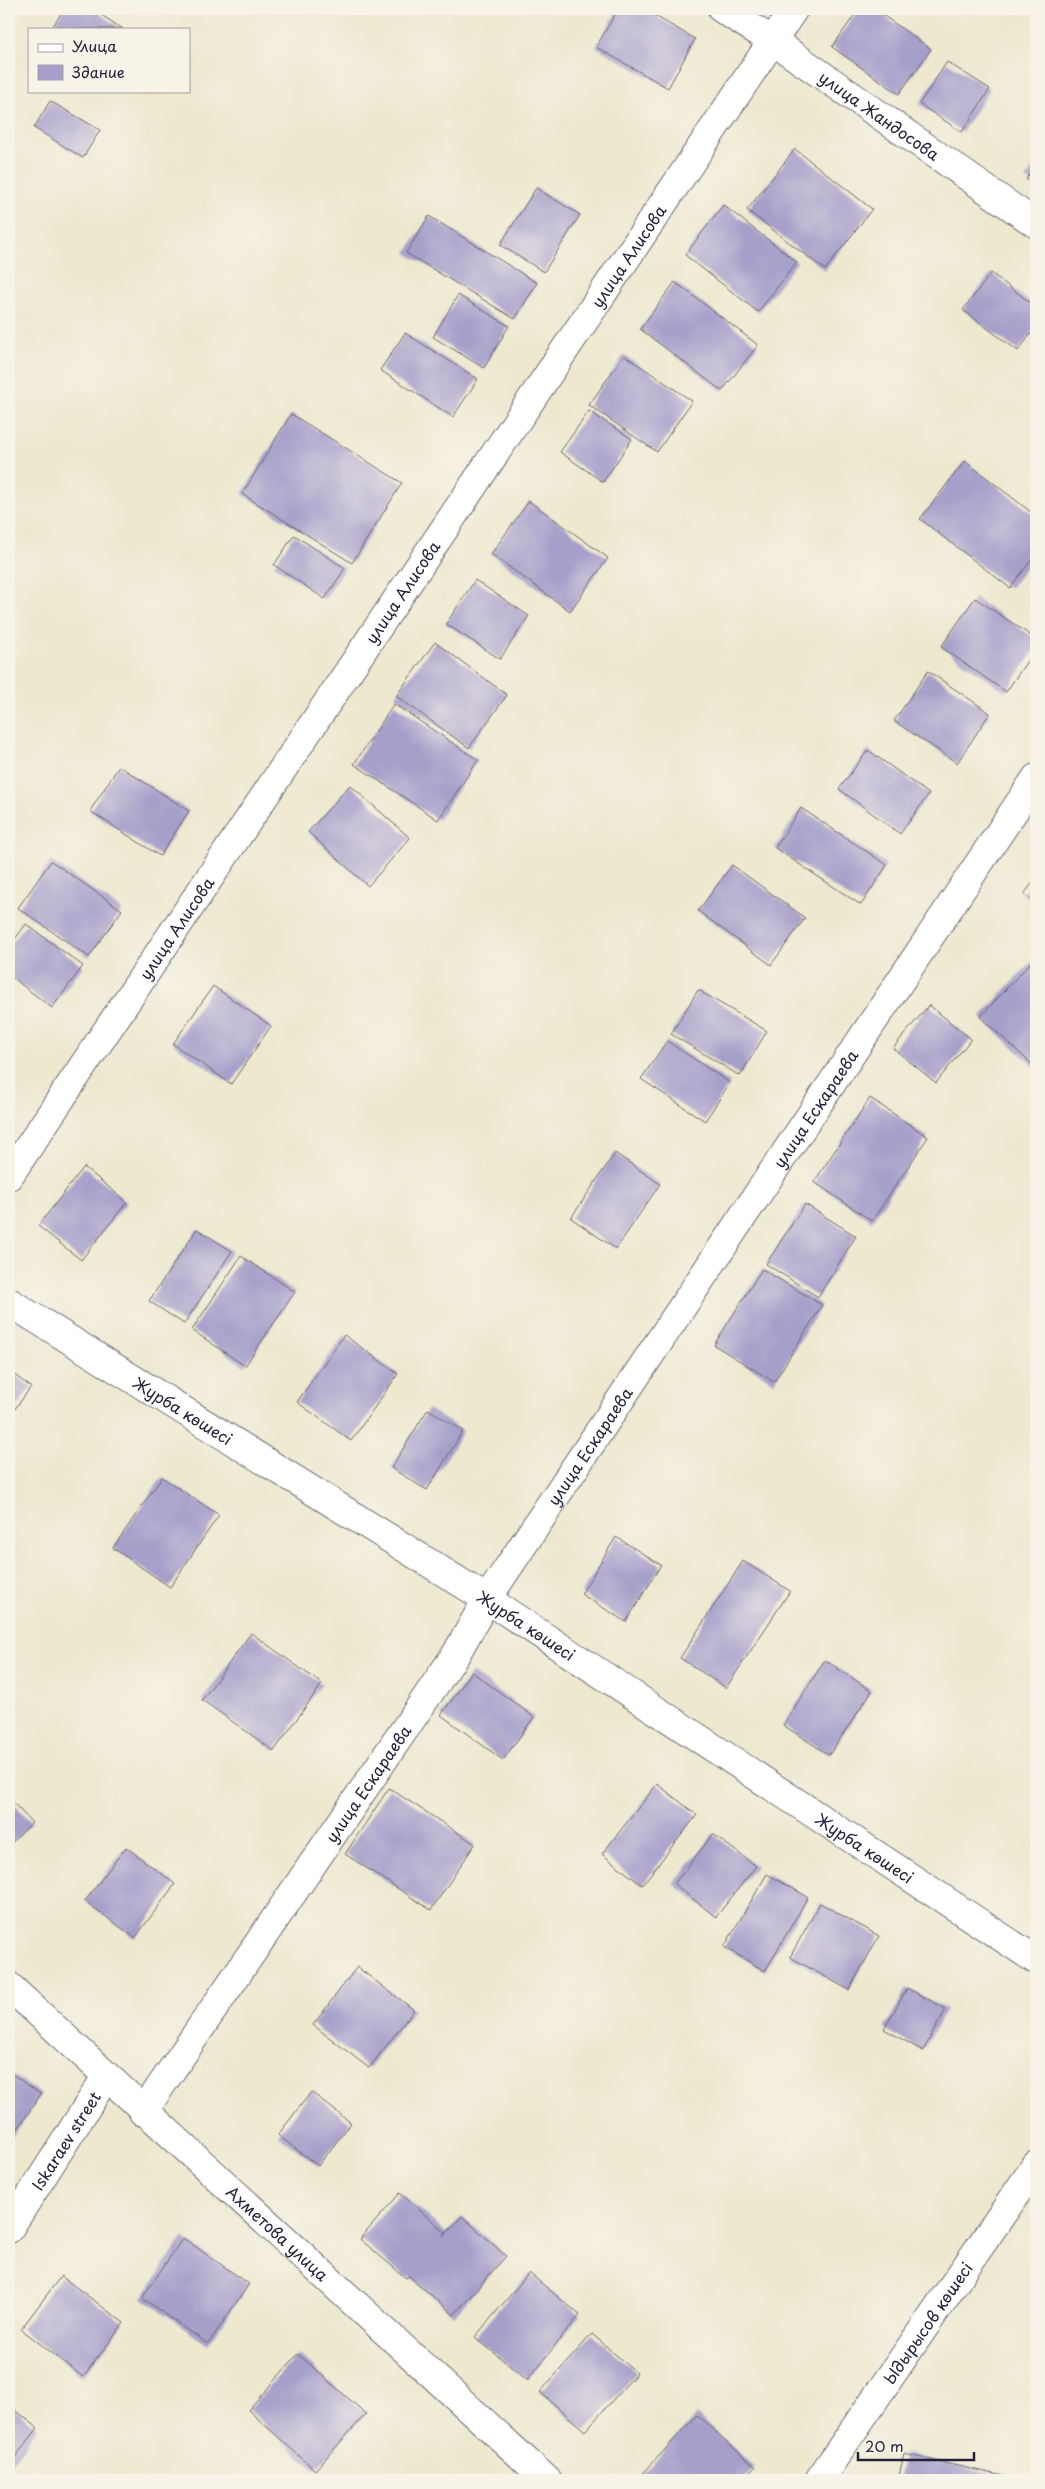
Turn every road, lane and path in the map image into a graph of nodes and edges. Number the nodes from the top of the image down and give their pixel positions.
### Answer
1 (722, 9) edge
2 (794, 9) edge
3 (773, 41) junction
4 (1036, 224) edge
5 (1036, 778) edge
6 (9, 1176) edge
7 (9, 1302) edge
8 (487, 1599) junction
9 (1036, 1960) edge
10 (9, 1986) edge
11 (106, 2077) junction
12 (143, 2112) junction
13 (1036, 2165) edge
14 (9, 2229) edge
15 (547, 2480) edge
16 (819, 2480) edge

1 - 3 street, улица Жандосова
2 - 3 street, улица Алисова
3 - 4 street, улица Жандосова
3 - 6 street, улица Алисова
5 - 8 street, улица Ескараева
7 - 8 street, Журба көшесі
8 - 9 street, Журба көшесі
8 - 12 street, улица Ескараева
10 - 11 street, Ахметова улица
11 - 12 street, Ахметова улица
11 - 14 street, Iskaraev street
12 - 15 street, Ахметова улица
13 - 16 street, Ыдырысов көшесі

